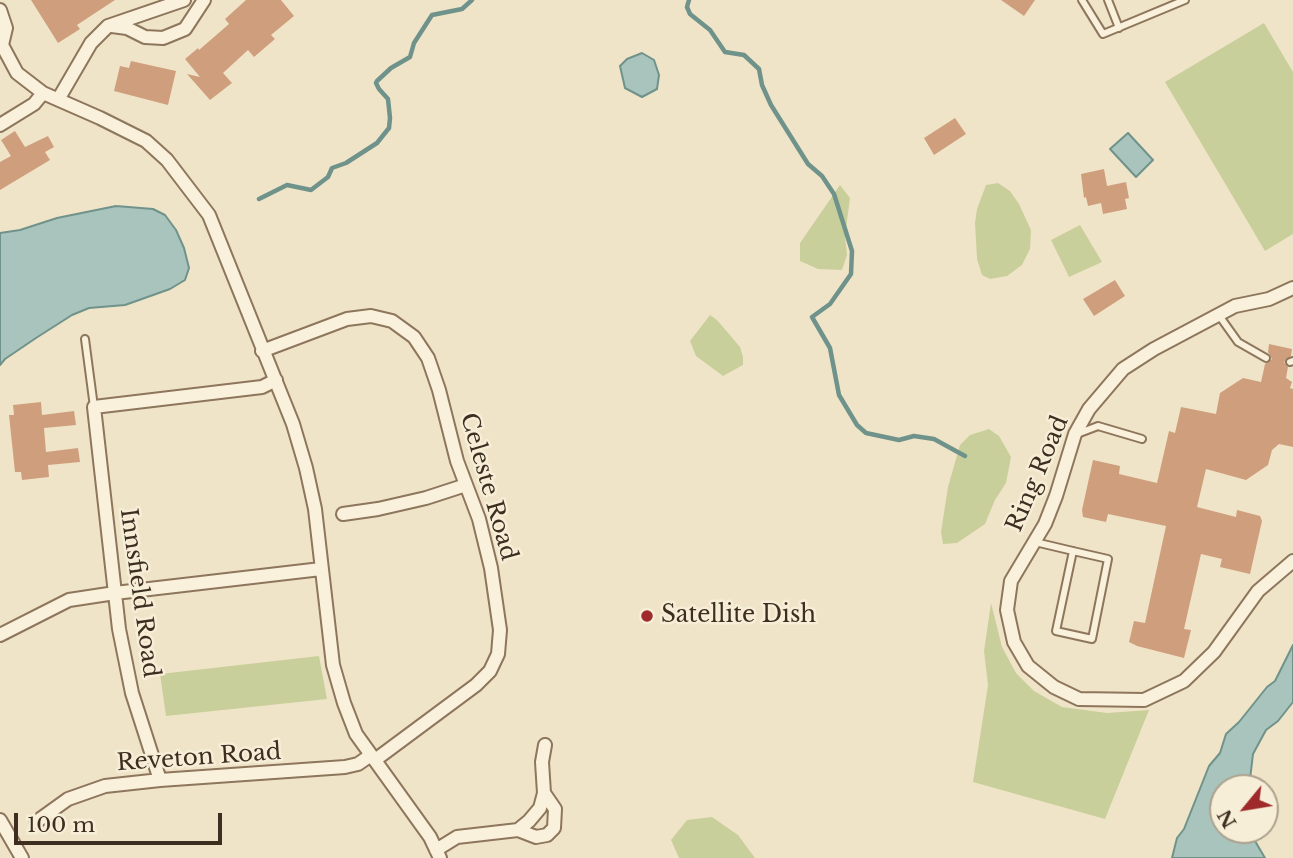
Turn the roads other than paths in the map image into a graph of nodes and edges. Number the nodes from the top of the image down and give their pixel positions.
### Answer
1 (184, 0) edge
2 (204, 0) edge
3 (1082, 0) edge
4 (1108, 0) edge
5 (1185, 0) edge
6 (0, 10) edge
7 (108, 26) junction
8 (1119, 28) junction
9 (1, 44) edge
10 (43, 93) junction
11 (58, 99) junction
12 (0, 125) edge
13 (1293, 288) edge
14 (1218, 314) junction
15 (85, 339) dead end
16 (261, 351) junction
17 (1266, 358) dead end
18 (276, 380) junction
19 (94, 407) junction
20 (1075, 434) junction
21 (1142, 439) dead end
22 (466, 485) junction
23 (343, 514) dead end
24 (1033, 542) junction
25 (1073, 551) junction
26 (1293, 561) edge
27 (321, 569) junction
28 (115, 593) junction
29 (0, 635) edge
30 (545, 745) dead end
31 (373, 758) junction
32 (160, 780) junction
33 (544, 793) junction
34 (0, 820) edge
35 (36, 821) dead end
36 (518, 830) junction
37 (438, 854) edge
38 (22, 858) edge

1 - 7 street
2 - 7 street
3 - 8 lane
4 - 8 lane
5 - 8 lane
6 - 9 street
7 - 11 street
9 - 10 street
10 - 11 street
10 - 12 street
11 - 16 street
13 - 14 street, Ring Road
14 - 17 lane
14 - 20 street, Ring Road
15 - 19 lane
16 - 18 street
16 - 22 street, Celeste Road
18 - 19 street
18 - 27 street
19 - 28 street, Innsfield Road
20 - 21 lane
20 - 24 street, Ring Road
22 - 23 street
22 - 31 street, Celeste Road
24 - 25 lane
24 - 26 street, Ring Road
25 - 25 lane
27 - 28 street
27 - 31 street
28 - 29 street
28 - 32 street, Innsfield Road
30 - 33 street
31 - 32 street, Reveton Road
31 - 37 street
32 - 35 street, Reveton Road
33 - 36 street
33 - 36 street
34 - 38 street
36 - 37 street

